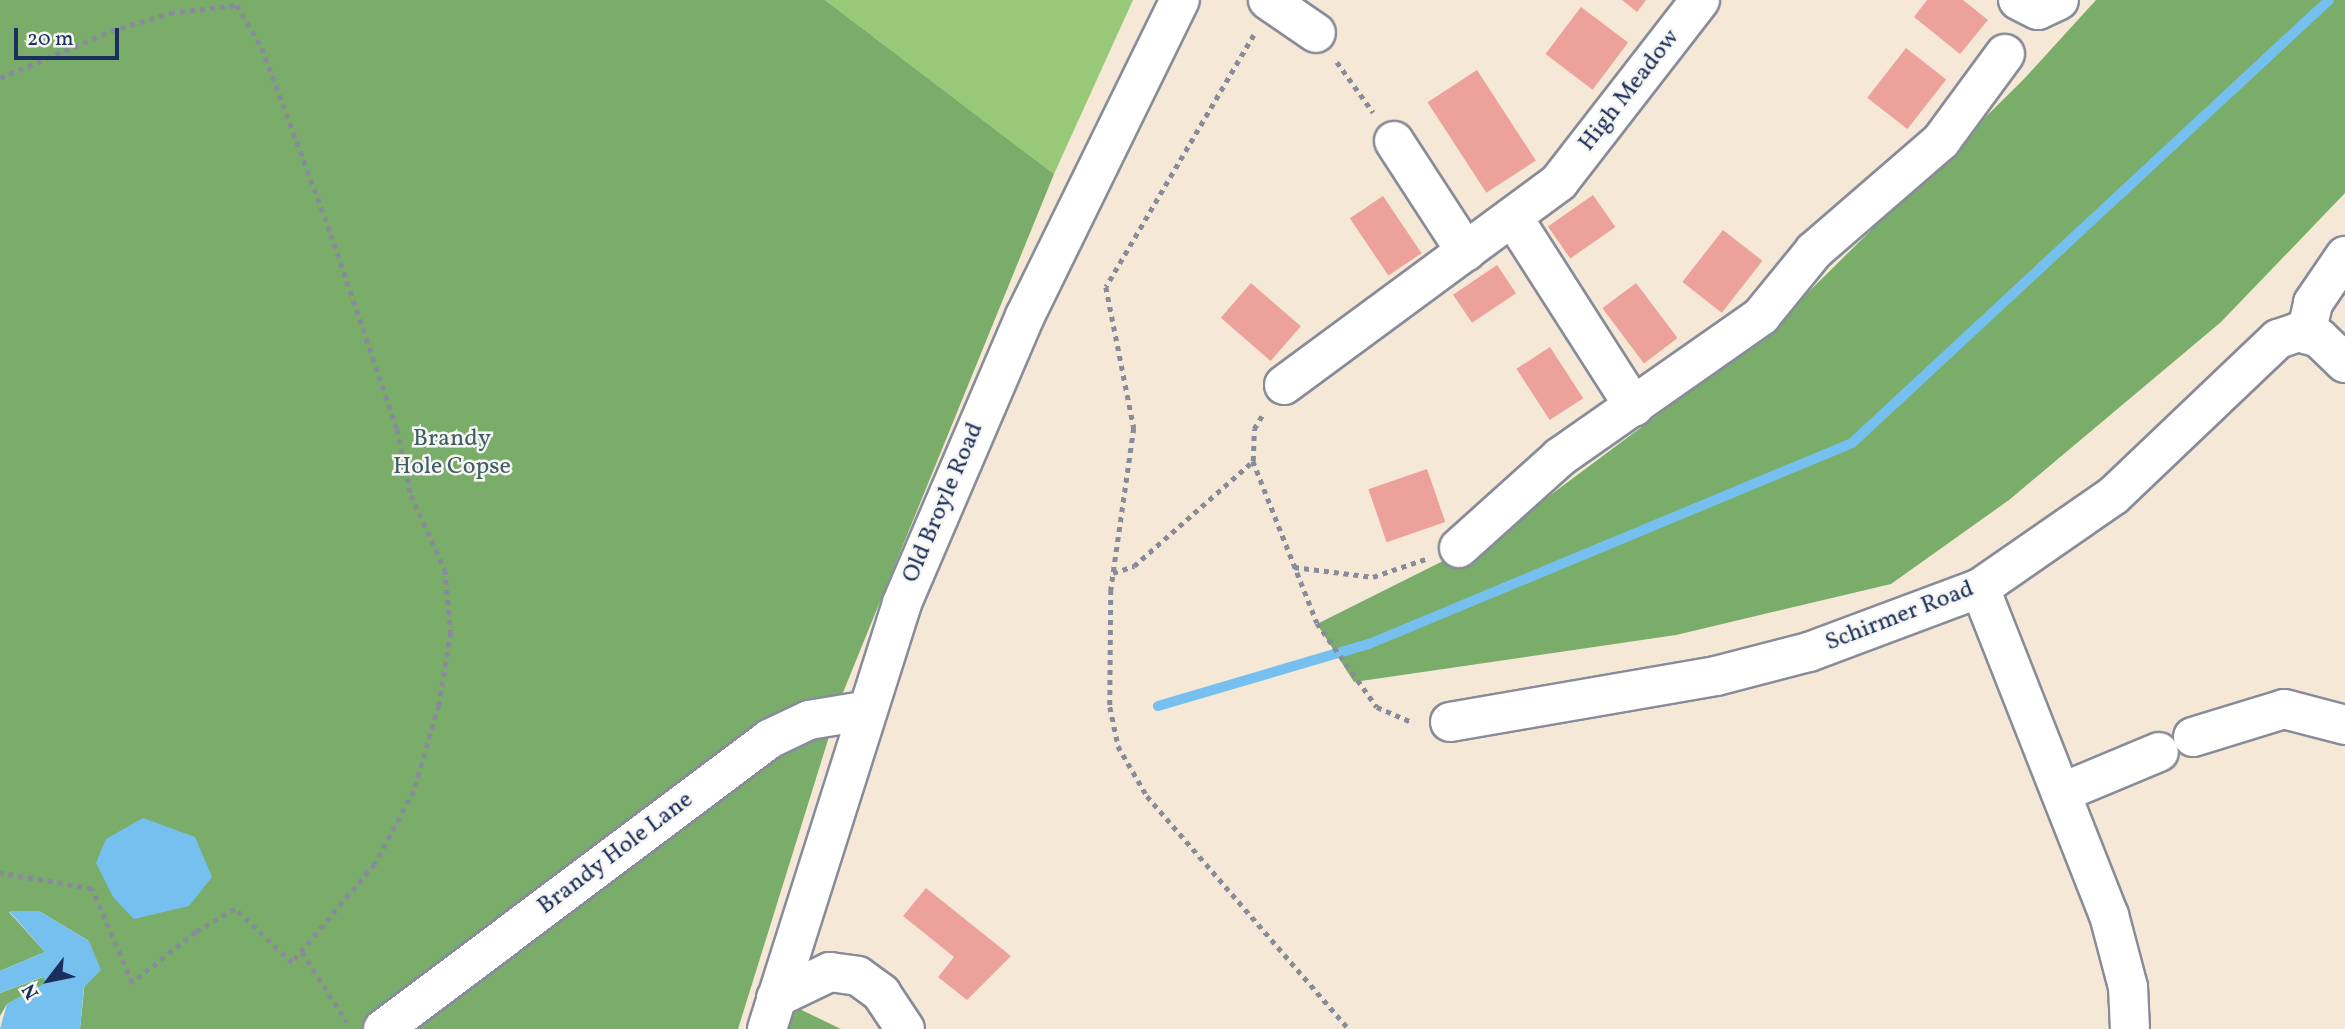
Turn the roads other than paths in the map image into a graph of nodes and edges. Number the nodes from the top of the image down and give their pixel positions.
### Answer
1 (1180, 0) edge
2 (1700, 0) edge
3 (2018, 0) edge
4 (2059, 0) edge
5 (1279, 3) edge
6 (1316, 33) road end
7 (2005, 54) dead end
8 (1394, 141) road end
9 (1514, 219) junction
10 (1466, 252) junction
11 (2345, 256) edge
12 (2306, 334) junction
13 (2345, 363) edge
14 (1284, 385) road end
15 (1634, 407) junction
16 (1459, 548) road end
17 (1980, 588) junction
18 (863, 711) junction
19 (1450, 722) road end
20 (2345, 725) edge
21 (2193, 737) dead end
22 (2159, 752) dead end
23 (2061, 793) junction
24 (771, 1014) edge
25 (383, 1029) edge
26 (905, 1029) edge
27 (2130, 1029) edge

1 - 18 street, Old Broyle Road
2 - 9 street, High Meadow
3 - 4 street
5 - 6 street
7 - 15 street
8 - 10 street
9 - 10 street, High Meadow
9 - 15 street
10 - 14 street, High Meadow
11 - 12 street
12 - 13 street
12 - 17 street, Schirmer Road
15 - 16 street
17 - 19 street, Schirmer Road
17 - 23 street
18 - 24 street, Old Broyle Road
18 - 25 street, Brandy Hole Lane
20 - 21 street
22 - 23 street
23 - 27 street
24 - 26 street

